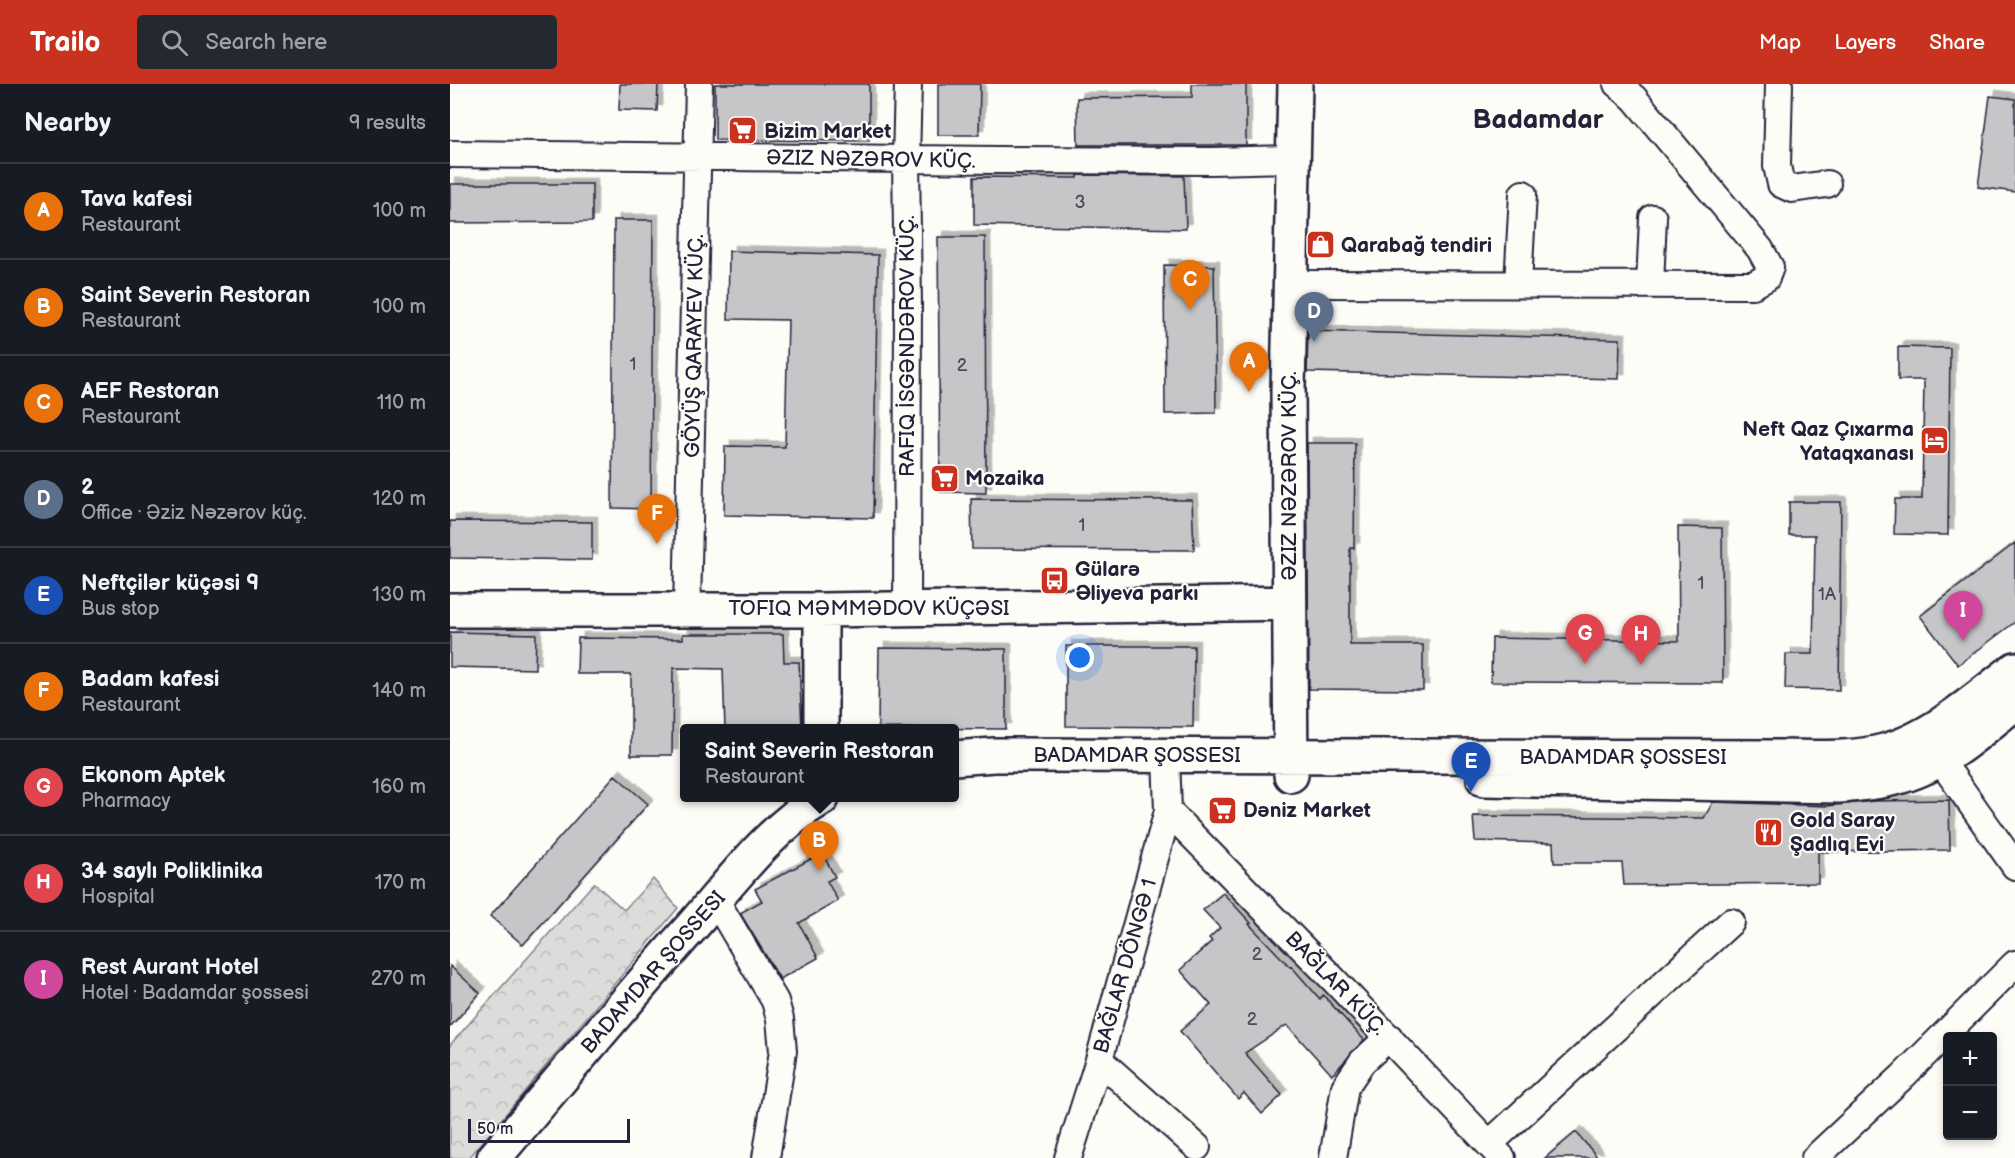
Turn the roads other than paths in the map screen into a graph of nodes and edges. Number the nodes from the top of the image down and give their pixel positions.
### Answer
1 (699, 84) edge
2 (908, 84) edge
3 (1295, 84) edge
4 (1618, 84) edge
5 (1779, 84) edge
6 (450, 154) edge
7 (698, 157) junction
8 (906, 159) junction
9 (1292, 159) junction
10 (1827, 184) dead end
11 (1522, 194) dead end
12 (1653, 218) dead end
13 (1291, 284) junction
14 (1518, 284) junction
15 (1650, 285) junction
16 (1289, 603) junction
17 (450, 609) edge
18 (687, 609) junction
19 (906, 609) junction
20 (821, 610) junction
21 (2015, 669) edge
22 (2015, 703) edge
23 (821, 724) edge
24 (1932, 748) junction
25 (959, 758) edge
26 (1166, 764) junction
27 (1291, 765) junction
28 (959, 770) edge
29 (816, 802) edge
30 (1168, 811) junction
31 (2015, 866) edge
32 (715, 899) junction
33 (1731, 921) dead end
34 (2015, 964) edge
35 (1389, 1037) junction
36 (1099, 1060) junction
37 (1197, 1147) dead end
38 (1495, 1151) edge
39 (494, 1158) edge
40 (766, 1158) edge
41 (1068, 1158) edge
42 (1333, 1158) edge
43 (1815, 1158) edge

1 - 7 street, GÖYÜŞ QARAYEV KÜÇ.
2 - 8 street, RAFIQ İSGƏNDƏROV KÜÇ.
3 - 9 main road, ƏZIZ NƏZƏROV KÜÇ.
4 - 15 street
5 - 10 street
6 - 7 street, ƏZIZ NƏZƏROV KÜÇ.
7 - 8 street, ƏZIZ NƏZƏROV KÜÇ.
7 - 18 street, GÖYÜŞ QARAYEV KÜÇ.
8 - 9 street, ƏZIZ NƏZƏROV KÜÇ.
8 - 19 street, RAFIQ İSGƏNDƏROV KÜÇ.
9 - 13 main road, ƏZIZ NƏZƏROV KÜÇ.
11 - 14 street
12 - 15 street
13 - 14 street
13 - 16 main road, ƏZIZ NƏZƏROV KÜÇ.
14 - 15 street
16 - 19 main road, TOFIQ MƏMMƏDOV KÜÇƏSI
16 - 27 main road, ƏZIZ NƏZƏROV KÜÇ.
17 - 18 main road, TOFIQ MƏMMƏDOV KÜÇƏSI
18 - 20 main road, TOFIQ MƏMMƏDOV KÜÇƏSI
19 - 20 main road, TOFIQ MƏMMƏDOV KÜÇƏSI
20 - 23 main road
21 - 24 main road, BADAMDAR ŞOSSESI
22 - 24 main road, BADAMDAR ŞOSSESI
24 - 27 main road, BADAMDAR ŞOSSESI
24 - 31 street
25 - 26 main road, BADAMDAR ŞOSSESI
26 - 27 main road, BADAMDAR ŞOSSESI
26 - 28 main road, BADAMDAR ŞOSSESI
26 - 30 street, BAĞLAR DÖNGƏ 1
29 - 32 main road, BADAMDAR ŞOSSESI
30 - 35 street, BAĞLAR KÜÇ.
30 - 36 street, BAĞLAR DÖNGƏ 1
32 - 39 main road, BADAMDAR ŞOSSESI
32 - 40 street
33 - 38 street
34 - 43 street
35 - 38 street, BAĞLAR KÜÇ.
35 - 42 street
36 - 37 street
36 - 41 street, BAĞLAR DÖNGƏ 1

